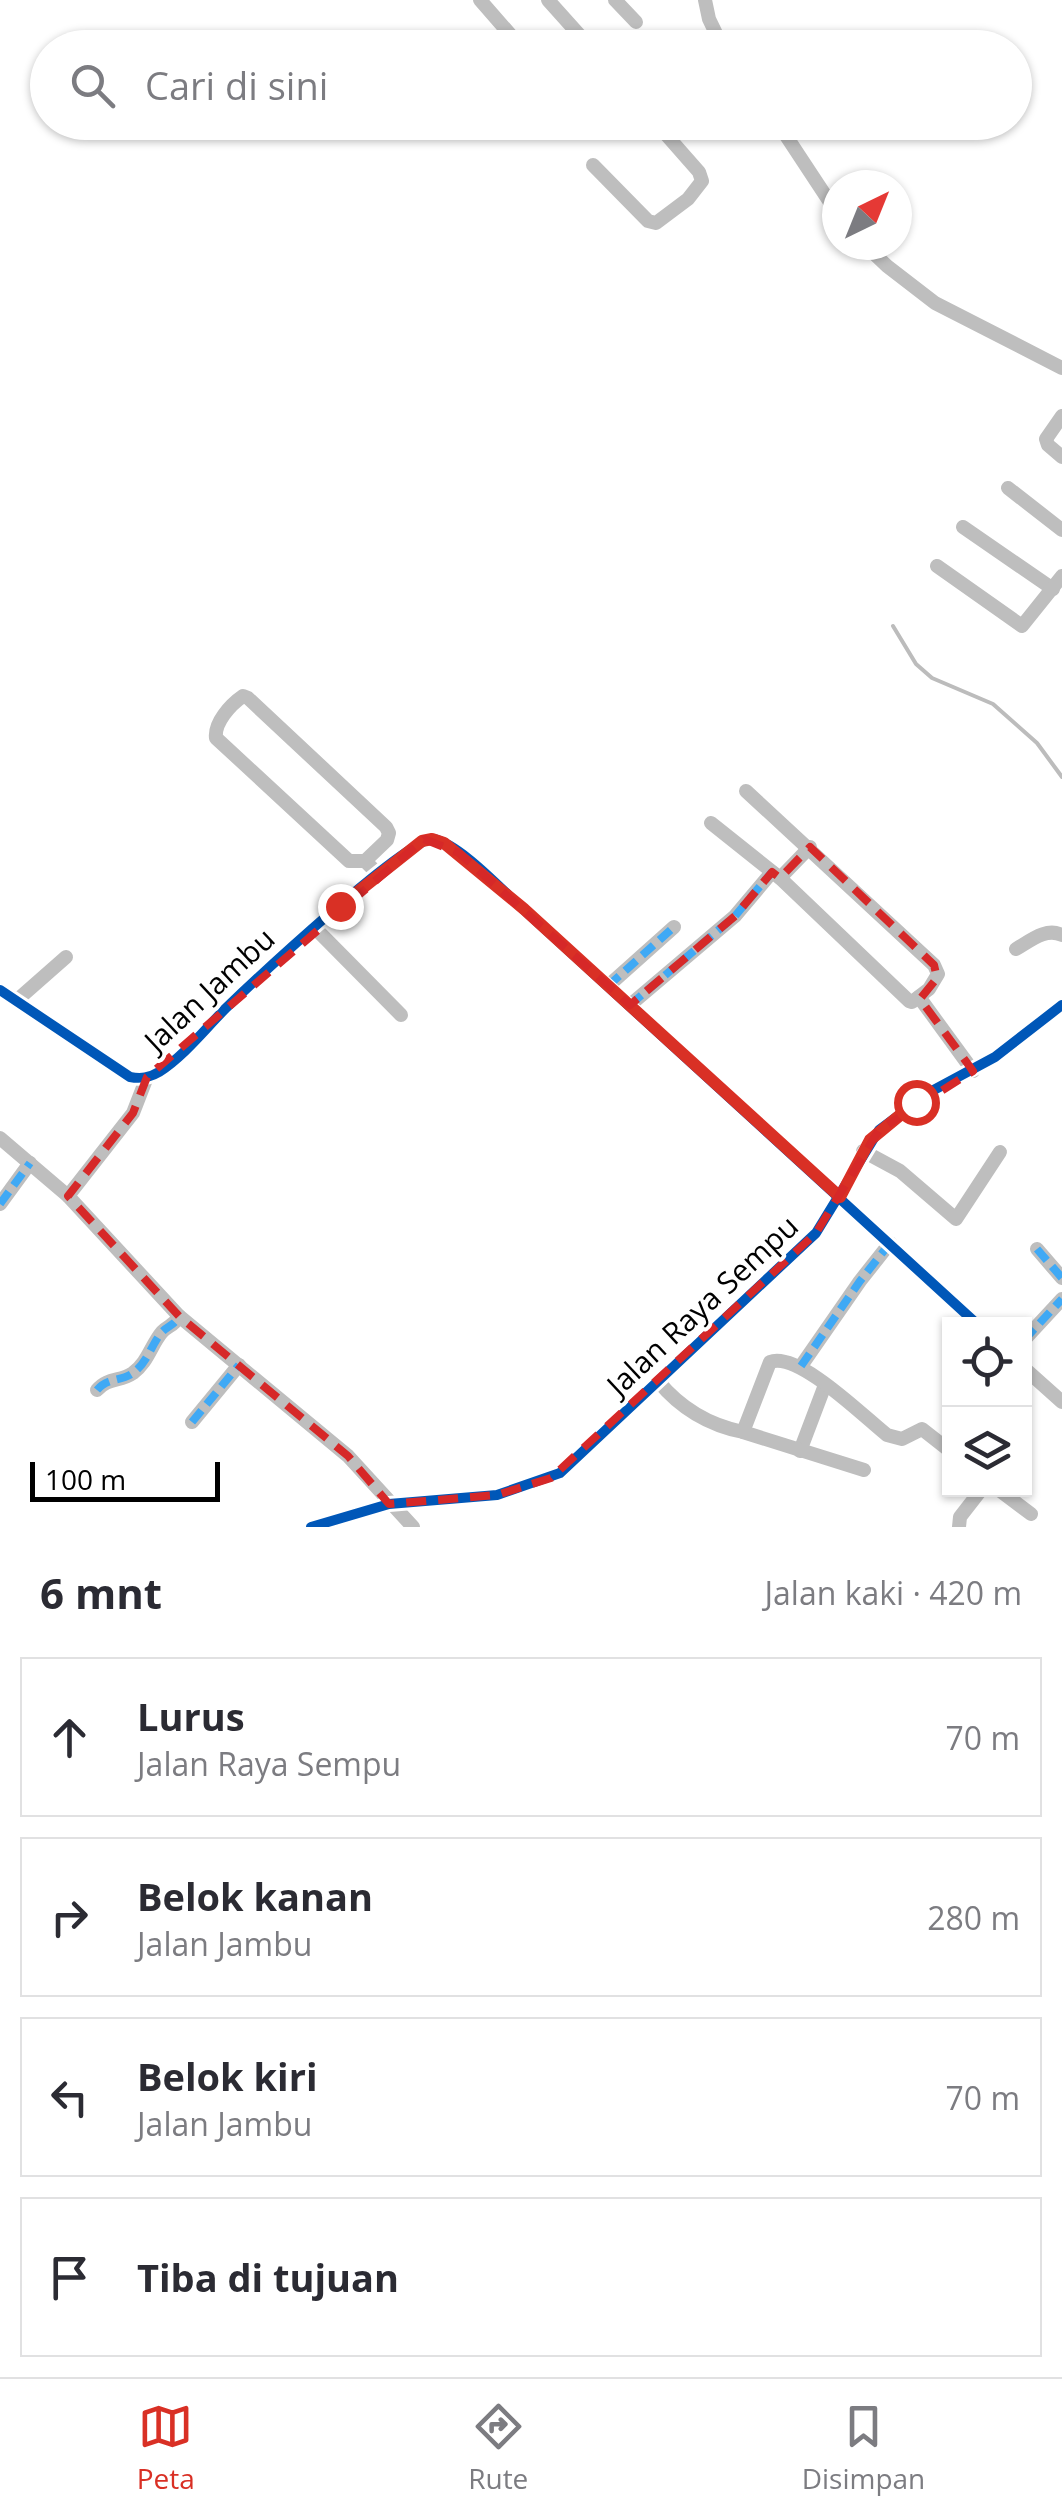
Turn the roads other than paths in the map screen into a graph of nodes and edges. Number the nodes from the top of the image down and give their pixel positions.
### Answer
1 (480, 0) edge
2 (548, 0) edge
3 (615, 0) edge
4 (705, 0) edge
5 (636, 22) dead end
6 (506, 30) edge
7 (575, 30) edge
8 (714, 30) edge
9 (671, 140) edge
10 (789, 140) edge
11 (593, 165) dead end
12 (822, 190) edge
13 (881, 260) edge
14 (1062, 368) edge
15 (1062, 416) edge
16 (1062, 456) edge
17 (1008, 488) dead end
18 (963, 527) dead end
19 (1062, 530) edge
20 (937, 566) dead end
21 (1062, 576) edge
22 (1053, 589) junction
23 (746, 791) dead end
24 (712, 823) dead end
25 (810, 847) junction
26 (365, 861) junction
27 (378, 874) junction
28 (776, 875) junction
29 (674, 927) dead end
30 (314, 928) junction
31 (1062, 935) edge
32 (1016, 949) dead end
33 (66, 957) dead end
34 (608, 986) junction
35 (0, 990) edge
36 (919, 997) junction
37 (16, 1001) junction
38 (630, 1005) junction
39 (1062, 1005) edge
40 (401, 1015) dead end
41 (973, 1071) junction
42 (146, 1078) junction
43 (0, 1138) edge
44 (863, 1151) junction
45 (1000, 1152) dead end
46 (30, 1163) junction
47 (68, 1196) junction
48 (840, 1197) junction
49 (0, 1204) edge
50 (890, 1244) junction
51 (1037, 1249) dead end
52 (1062, 1278) edge
53 (1062, 1299) edge
54 (180, 1316) junction
55 (969, 1317) edge
56 (1032, 1331) edge
57 (239, 1365) junction
58 (801, 1366) junction
59 (1032, 1375) edge
60 (658, 1381) junction
61 (825, 1386) junction
62 (97, 1390) dead end
63 (1062, 1402) edge
64 (192, 1422) dead end
65 (743, 1432) junction
66 (942, 1445) edge
67 (800, 1452) junction
68 (864, 1470) dead end
69 (976, 1497) edge
70 (1009, 1497) edge
71 (389, 1504) junction
72 (1031, 1514) dead end
73 (311, 1527) edge
74 (413, 1527) edge
75 (958, 1527) edge

1 - 6 street
2 - 7 street
3 - 5 street
4 - 8 street
9 - 11 street
10 - 12 street
13 - 14 street
15 - 16 street
17 - 19 street
18 - 22 street
20 - 22 street
21 - 22 street
23 - 25 street
24 - 28 street
25 - 28 street
25 - 36 street
26 - 26 street
26 - 27 street
27 - 30 street, Jalan Jambu
27 - 34 street, Jalan Jambu
28 - 36 street
28 - 38 street
29 - 34 street
30 - 40 street
30 - 42 street, Jalan Jambu
31 - 32 street
33 - 37 street
34 - 38 street, Jalan Jambu
35 - 37 street, Jalan Jambu
36 - 41 street
37 - 42 street, Jalan Jambu
38 - 48 street, Jalan Jambu
39 - 41 street, Jalan Raya Sempu
41 - 44 street, Jalan Raya Sempu
42 - 47 street
43 - 46 street
44 - 45 street
44 - 48 street, Jalan Raya Sempu
46 - 47 street
46 - 49 street
47 - 54 street
48 - 50 street, Jalan Jambu
48 - 60 street, Jalan Raya Sempu
50 - 55 street, Jalan Jambu
50 - 58 street
51 - 52 street
53 - 56 street
54 - 57 street
54 - 62 street
57 - 64 street
57 - 71 street
58 - 61 street
58 - 65 street
59 - 63 street
60 - 65 street
60 - 71 street, Jalan Raya Sempu
61 - 66 street
61 - 67 street
65 - 67 street
67 - 68 street
69 - 75 street
70 - 72 street
71 - 73 street, Jalan Raya Sempu
71 - 74 street

